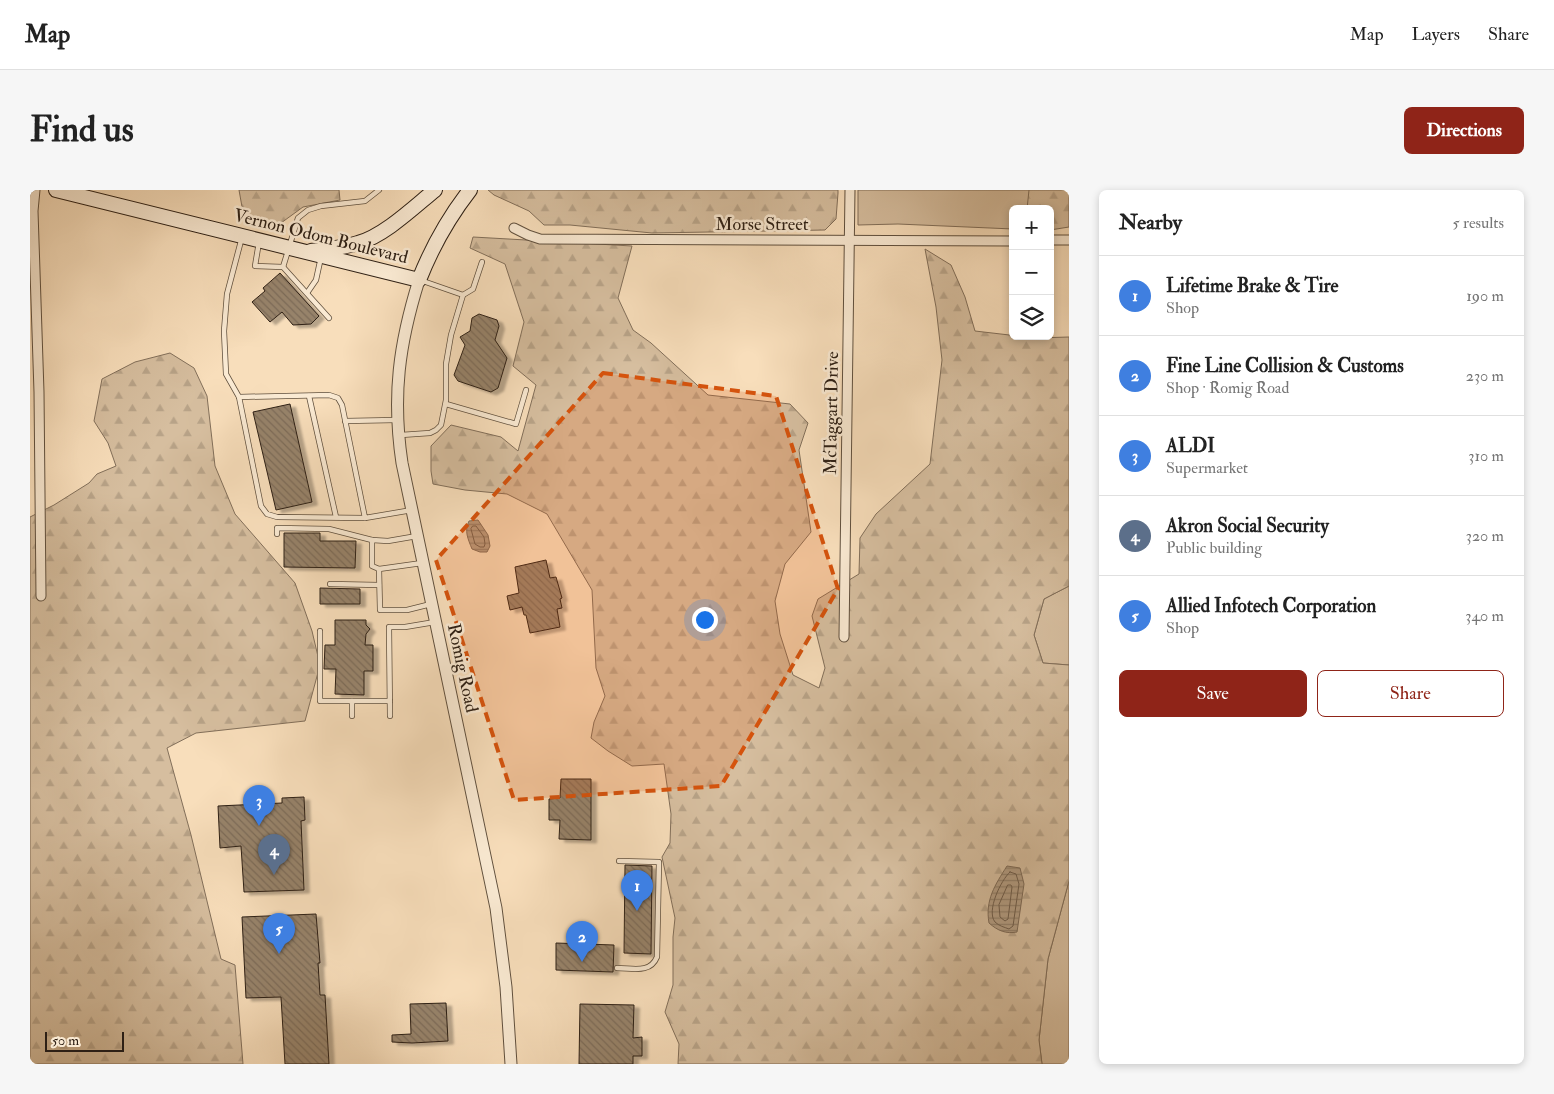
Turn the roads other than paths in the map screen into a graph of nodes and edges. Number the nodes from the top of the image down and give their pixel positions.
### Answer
1 (35, 190) edge
2 (56, 190) edge
3 (379, 190) edge
4 (435, 190) edge
5 (470, 190) edge
6 (850, 190) edge
7 (89, 194) edge
8 (514, 228) dead end
9 (243, 236) junction
10 (259, 240) junction
11 (850, 240) junction
12 (1054, 240) edge
13 (1069, 240) edge
14 (1009, 241) edge
15 (288, 247) junction
16 (306, 252) junction
17 (322, 256) junction
18 (482, 262) dead end
19 (283, 267) junction
20 (419, 280) junction
21 (306, 293) junction
22 (463, 295) junction
23 (329, 318) dead end
24 (526, 390) dead end
25 (309, 396) junction
26 (240, 397) junction
27 (446, 404) junction
28 (398, 420) junction
29 (345, 421) junction
30 (399, 436) junction
31 (413, 510) junction
32 (336, 517) junction
33 (365, 518) junction
34 (277, 534) dead end
35 (418, 536) junction
36 (372, 540) junction
37 (424, 563) junction
38 (379, 569) junction
39 (330, 584) dead end
40 (379, 585) junction
41 (41, 596) dead end
42 (432, 604) junction
43 (436, 622) junction
44 (320, 631) dead end
45 (844, 637) dead end
46 (352, 701) junction
47 (390, 701) junction
48 (352, 716) dead end
49 (390, 716) dead end
50 (619, 861) dead end
51 (617, 968) dead end
52 (511, 1064) edge

1 - 41 street
2 - 7 main road, Vernon Odom Boulevard
3 - 15 lane
4 - 16 main road
5 - 20 main road, Vernon Odom Boulevard
6 - 11 street, McTaggart Drive
7 - 9 main road, Vernon Odom Boulevard
8 - 11 street, Morse Street
9 - 10 main road, Vernon Odom Boulevard
9 - 26 lane
10 - 15 main road, Vernon Odom Boulevard
10 - 19 lane
11 - 14 street, Morse Street
11 - 45 street, McTaggart Drive
12 - 13 street
15 - 16 main road, Vernon Odom Boulevard
15 - 19 lane
16 - 17 main road, Vernon Odom Boulevard
17 - 20 main road, Vernon Odom Boulevard
17 - 21 lane
18 - 22 lane
19 - 21 lane
20 - 22 lane
20 - 28 street, Romig Road
21 - 23 lane
22 - 27 lane
24 - 27 lane
25 - 26 lane
25 - 29 lane
25 - 32 lane
26 - 32 lane
27 - 30 lane
28 - 29 lane
28 - 30 street, Romig Road
29 - 33 lane
30 - 31 street, Romig Road
31 - 33 lane
31 - 35 street, Romig Road
32 - 33 lane
34 - 36 lane
35 - 36 lane
35 - 37 street, Romig Road
36 - 38 lane
37 - 38 lane
37 - 42 street, Romig Road
38 - 40 lane
39 - 40 lane
40 - 42 lane
42 - 43 street, Romig Road
43 - 47 lane
43 - 52 street, Romig Road
44 - 46 lane
46 - 47 lane
46 - 48 lane
47 - 49 lane
50 - 51 lane

